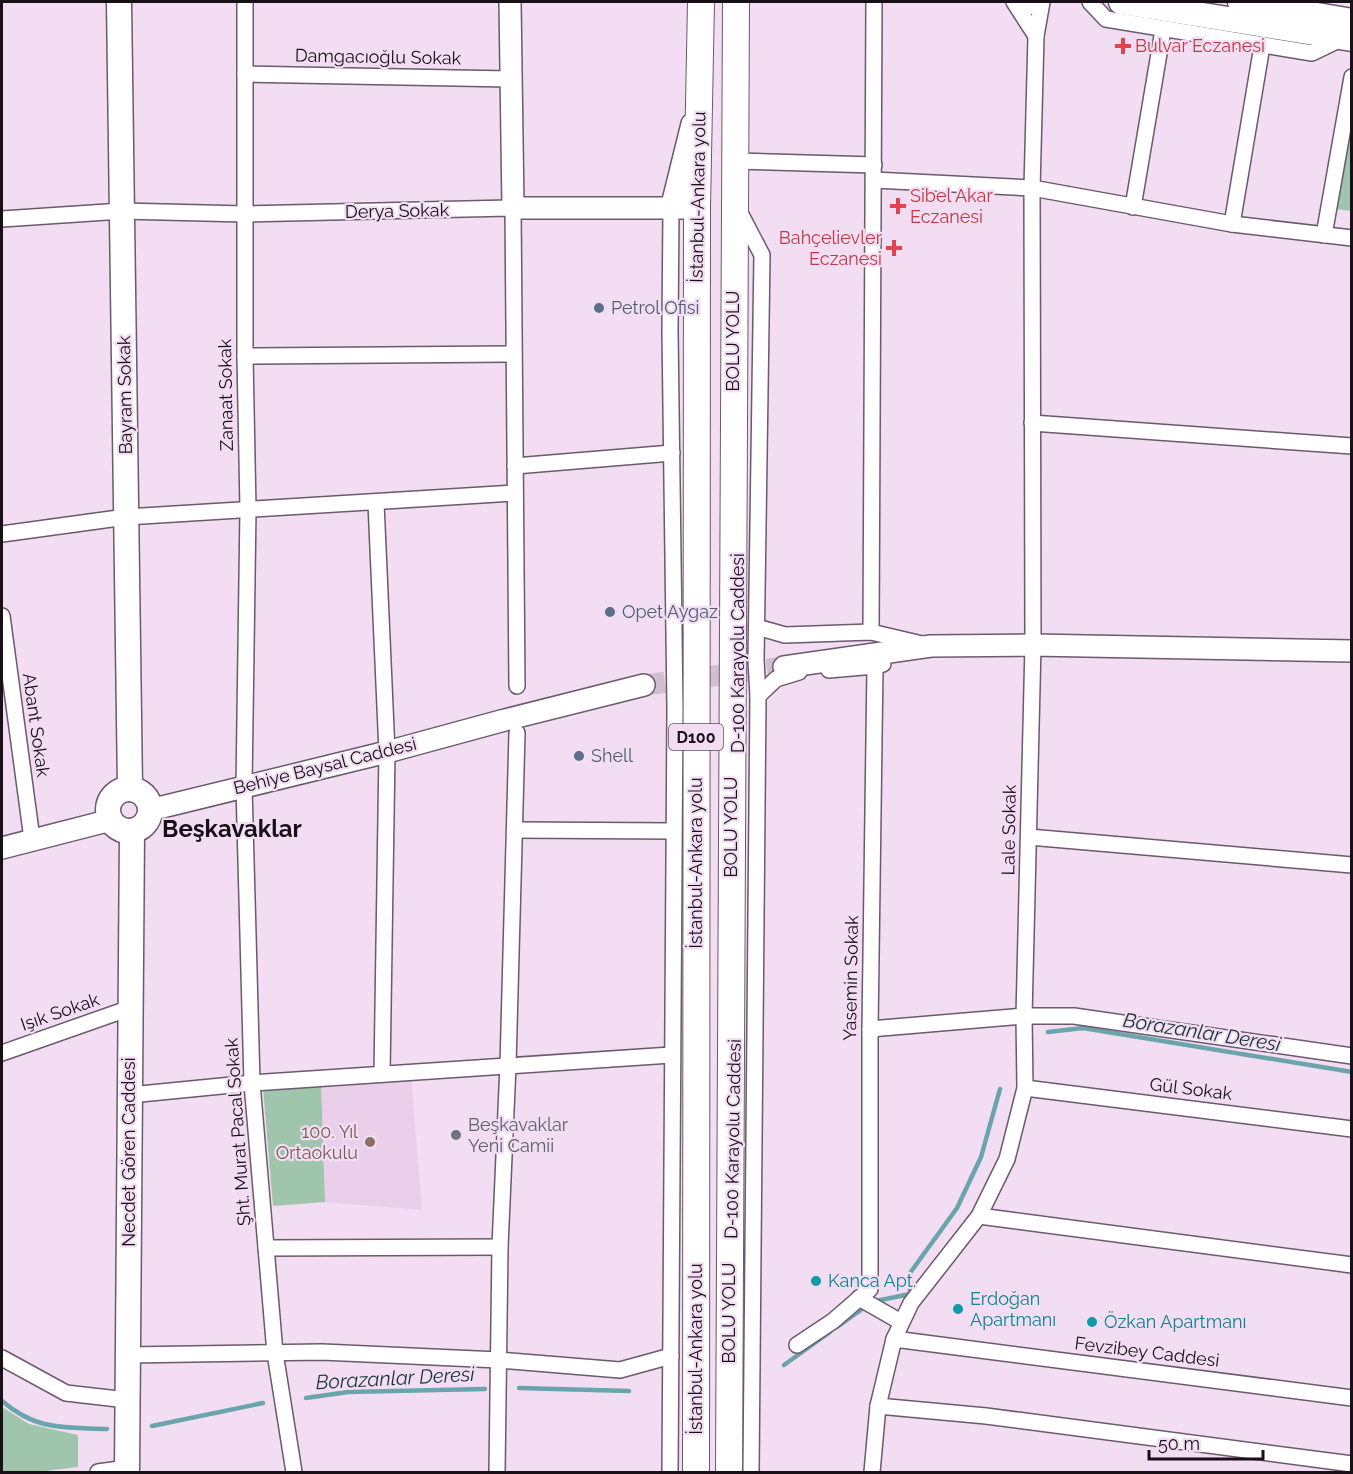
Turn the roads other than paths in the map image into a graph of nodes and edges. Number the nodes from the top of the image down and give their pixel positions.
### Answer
1 (119, 2) edge
2 (245, 2) edge
3 (510, 2) edge
4 (683, 2) edge
5 (701, 2) edge
6 (736, 2) edge
7 (752, 2) edge
8 (874, 2) edge
9 (1014, 2) edge
10 (1024, 2) edge
11 (1033, 2) edge
12 (1042, 2) edge
13 (1090, 2) edge
14 (1122, 2) edge
15 (1250, 2) edge
16 (1163, 30) junction
17 (1349, 33) edge
18 (1036, 36) junction
19 (700, 40) junction
20 (736, 43) junction
21 (1262, 46) junction
22 (245, 74) junction
23 (1352, 76) edge
24 (511, 79) junction
25 (699, 91) junction
26 (735, 161) junction
27 (874, 172) junction
28 (1032, 188) junction
29 (734, 201) junction
30 (1133, 207) junction
31 (513, 208) junction
32 (697, 208) junction
33 (671, 209) junction
34 (122, 211) junction
35 (245, 214) junction
36 (2, 219) edge
37 (1232, 224) junction
38 (1324, 235) junction
39 (1352, 238) edge
40 (514, 354) junction
41 (245, 356) junction
42 (1032, 423) junction
43 (1352, 446) edge
44 (672, 453) junction
45 (515, 466) junction
46 (515, 493) junction
47 (376, 503) junction
48 (248, 509) junction
49 (126, 517) junction
50 (2, 534) edge
51 (2, 616) edge
52 (757, 627) junction
53 (871, 632) junction
54 (1033, 645) junction
55 (931, 646) junction
56 (1352, 651) edge
57 (875, 666) junction
58 (784, 667) tunnel mouth
59 (644, 685) tunnel mouth
60 (517, 686) dead end
61 (758, 696) junction
62 (509, 727) junction
63 (387, 752) junction
64 (244, 787) junction
65 (130, 789) junction
66 (150, 810) junction
67 (122, 825) junction
68 (515, 830) junction
69 (673, 831) junction
70 (1029, 837) junction
71 (32, 839) junction
72 (2, 848) edge
73 (1352, 865) edge
74 (130, 1008) junction
75 (1024, 1016) junction
76 (870, 1029) junction
77 (2, 1053) edge
78 (671, 1055) junction
79 (1352, 1056) edge
80 (508, 1065) junction
81 (382, 1074) junction
82 (252, 1083) junction
83 (1025, 1088) junction
84 (130, 1095) junction
85 (1352, 1129) edge
86 (979, 1216) junction
87 (501, 1247) junction
88 (266, 1248) junction
89 (1352, 1264) edge
90 (864, 1294) junction
91 (901, 1323) junction
92 (894, 1340) junction
93 (797, 1345) dead end
94 (274, 1353) junction
95 (128, 1355) junction
96 (671, 1356) junction
97 (2, 1358) edge
98 (499, 1360) junction
99 (1352, 1398) edge
100 (127, 1400) junction
101 (878, 1406) junction
102 (1352, 1464) edge
103 (127, 1470) edge
104 (98, 1473) edge
105 (294, 1473) edge
106 (497, 1473) edge
107 (670, 1473) edge
108 (696, 1473) edge
109 (729, 1473) edge
110 (751, 1473) edge
111 (872, 1473) edge

1 - 34 main road, Bayram Sokak
2 - 22 street, Zanaat Sokak
3 - 24 main road
4 - 19 highway
5 - 19 highway, İstanbul-Ankara yolu / D100
6 - 20 highway, BOLU YOLU / D100
7 - 20 highway
8 - 27 street
9 - 18 street
10 - 11 main road
12 - 18 street, Lale Sokak
13 - 16 street
14 - 17 main road
15 - 17 main road
16 - 21 street
16 - 30 street
17 - 21 street
18 - 28 street, Lale Sokak
19 - 25 highway, İstanbul-Ankara yolu / D100
20 - 26 highway, BOLU YOLU / D100
21 - 37 street
22 - 24 street, Damgacıoğlu Sokak
22 - 35 street, Zanaat Sokak
23 - 38 street
24 - 31 main road
25 - 32 highway, İstanbul-Ankara yolu / D100
25 - 33 main road
26 - 27 street
26 - 29 highway, BOLU YOLU / D100
27 - 28 street
27 - 53 street
28 - 30 street
28 - 42 street, Lale Sokak
29 - 52 street, D-100 Karayolu Caddesi
29 - 109 highway, BOLU YOLU / D100
30 - 37 street
31 - 33 main road, Derya Sokak
31 - 35 street, Derya Sokak
31 - 40 street
32 - 33 main road, Derya Sokak
32 - 108 highway, İstanbul-Ankara yolu / D100
33 - 44 street
34 - 35 street, Derya Sokak
34 - 36 street, Derya Sokak
34 - 49 main road, Bayram Sokak
35 - 41 street, Zanaat Sokak
37 - 38 street
38 - 39 street
40 - 41 street
40 - 45 street
41 - 48 street, Zanaat Sokak
42 - 43 street
42 - 54 street, Lale Sokak
44 - 45 street
44 - 69 street
45 - 46 street
46 - 47 street
46 - 60 street
47 - 48 street
47 - 63 street
48 - 49 street
48 - 64 street, Zanaat Sokak
49 - 50 street
49 - 65 main road, Bayram Sokak
51 - 71 street, Abant Sokak
52 - 53 street
52 - 61 street, D-100 Karayolu Caddesi
53 - 55 street
54 - 55 main road
54 - 56 main road
54 - 70 street, Lale Sokak
55 - 57 street
55 - 58 main road
57 - 61 street
57 - 76 street, Yasemin Sokak
59 - 62 main road, Behiye Baysal Caddesi
61 - 110 street, D-100 Karayolu Caddesi
62 - 63 main road, Behiye Baysal Caddesi
62 - 68 street
63 - 64 main road, Behiye Baysal Caddesi
63 - 81 street
64 - 66 main road, Behiye Baysal Caddesi
64 - 82 street, Şht. Murat Pacal Sokak
65 - 66 main road
65 - 67 main road
66 - 67 main road
67 - 71 main road
67 - 74 main road, Necdet Gören Caddesi
68 - 69 street
68 - 80 street
69 - 78 street
70 - 73 street
70 - 75 street, Lale Sokak
71 - 72 main road
74 - 77 street, Işık Sokak
74 - 84 main road, Necdet Gören Caddesi
75 - 76 street
75 - 79 street
75 - 83 street, Lale Sokak
76 - 90 street, Yasemin Sokak
78 - 80 street
78 - 96 street
80 - 81 street
80 - 87 street
81 - 82 street
82 - 84 street
82 - 88 street, Şht. Murat Pacal Sokak
83 - 85 street, Gül Sokak
83 - 86 street, Lale Sokak
84 - 95 main road, Necdet Gören Caddesi
86 - 89 street
86 - 91 street, Lale Sokak
87 - 88 street
87 - 98 street
88 - 94 street, Şht. Murat Pacal Sokak
90 - 91 street
90 - 93 street
91 - 92 street, Lale Sokak
92 - 99 street, Fevzibey Caddesi
92 - 101 street
94 - 95 street
94 - 98 street
94 - 105 street, Şht. Murat Pacal Sokak
95 - 100 main road, Necdet Gören Caddesi
96 - 98 street
96 - 107 street
97 - 100 street
98 - 106 street
100 - 103 main road, Necdet Gören Caddesi
101 - 102 street
101 - 111 street
103 - 104 street

